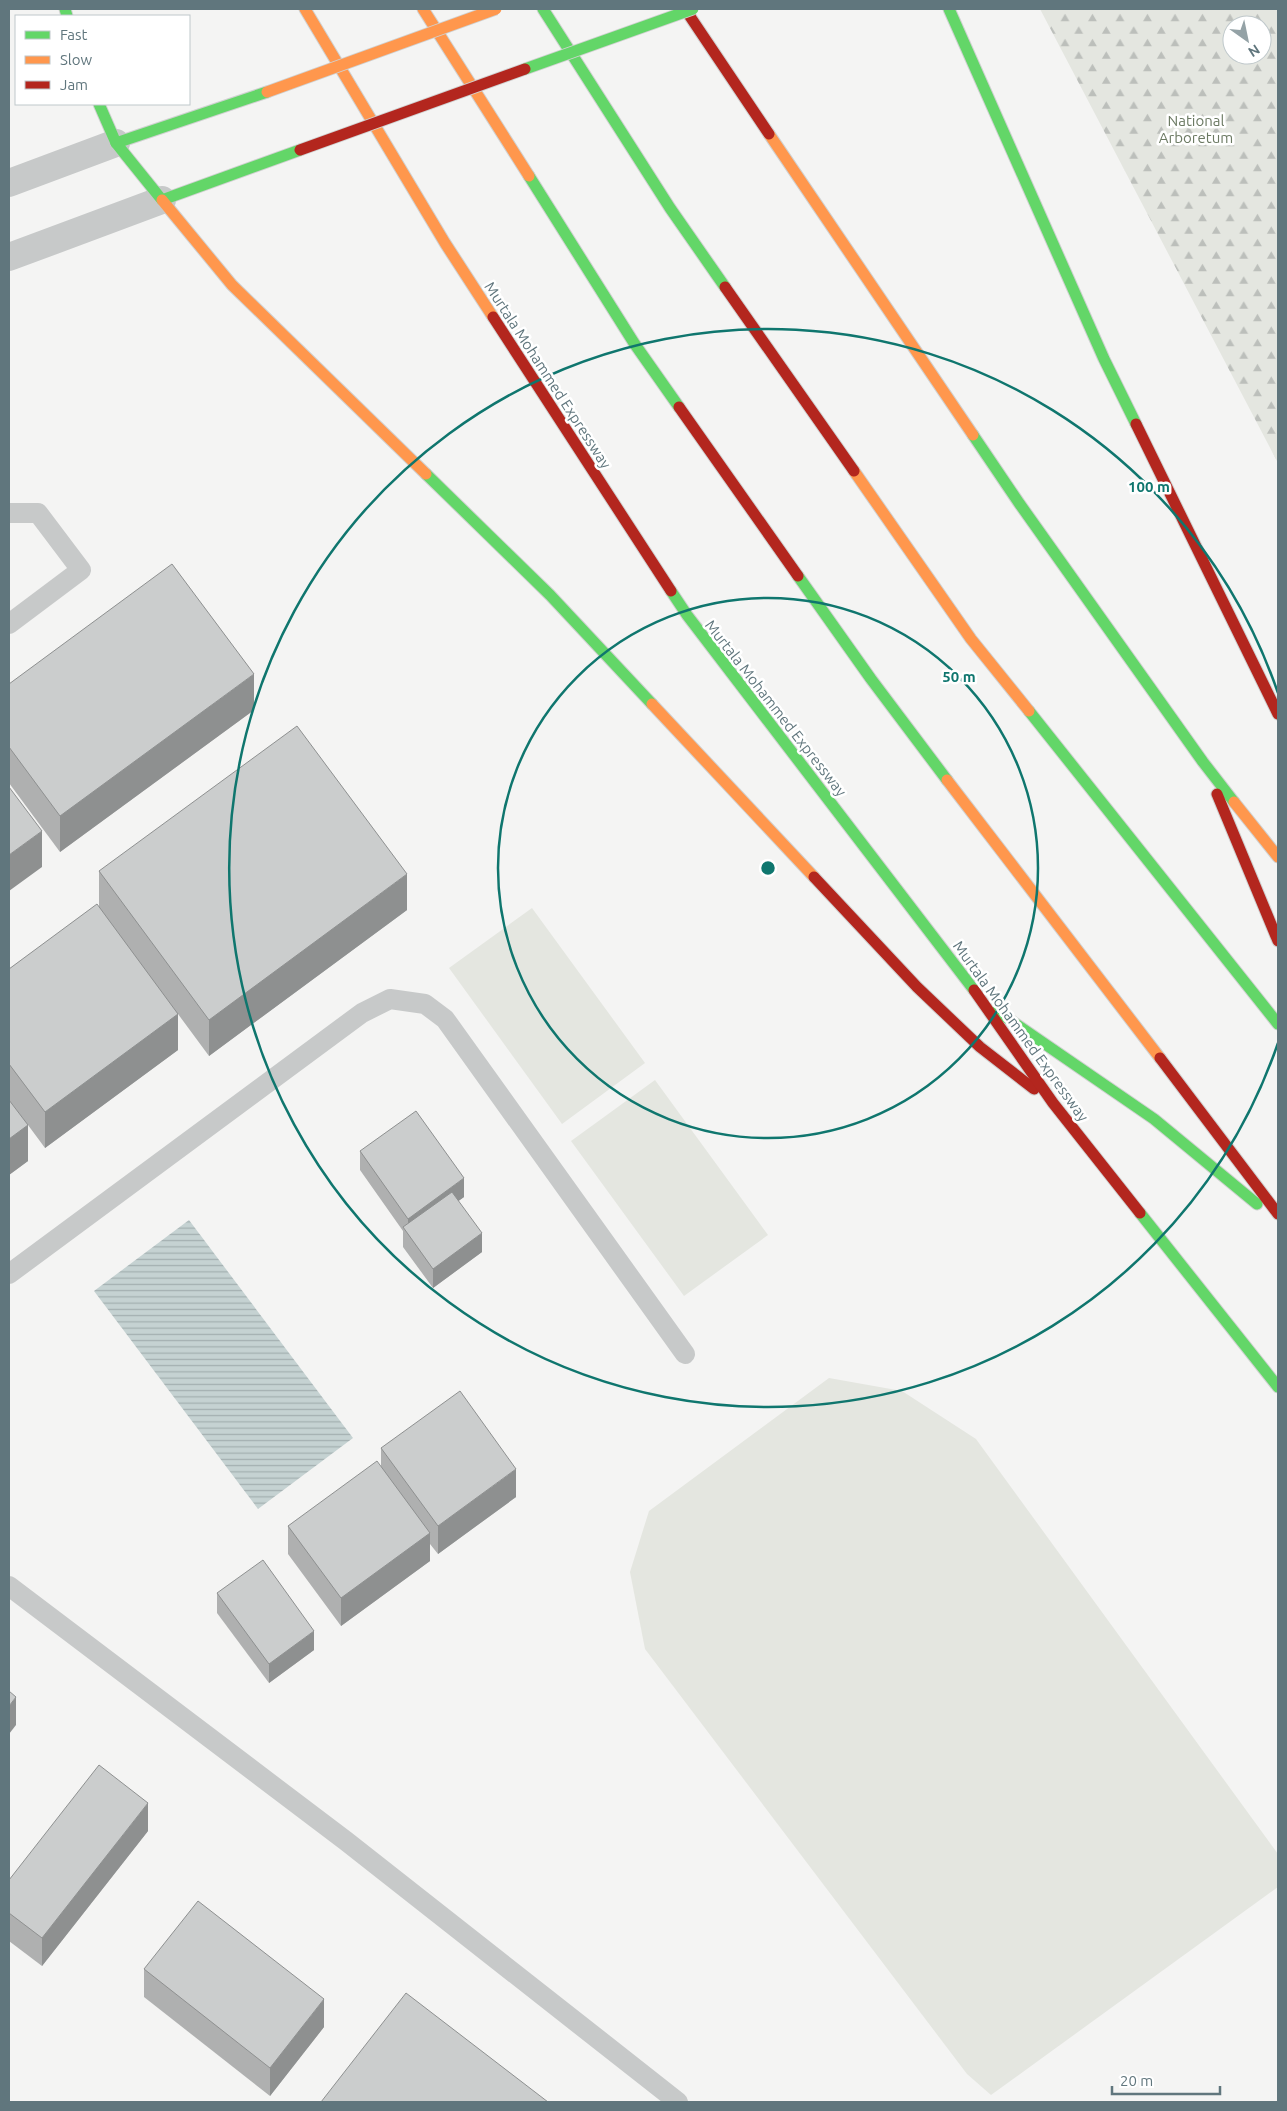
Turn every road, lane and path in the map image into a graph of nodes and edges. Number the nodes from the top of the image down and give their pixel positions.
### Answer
1 (305, 9) edge
2 (423, 9) edge
3 (496, 9) edge
4 (543, 9) edge
5 (685, 9) edge
6 (693, 9) edge
7 (949, 9) edge
8 (99, 105) edge
9 (116, 143) junction
10 (9, 183) edge
11 (162, 200) junction
12 (9, 257) edge
13 (9, 513) edge
14 (9, 624) edge
15 (1278, 714) edge
16 (1203, 762) junction
17 (1278, 857) edge
18 (1278, 940) edge
19 (983, 1002) junction
20 (1278, 1024) edge
21 (1053, 1104) junction
22 (1278, 1214) edge
23 (1278, 1221) edge
24 (9, 1274) edge
25 (685, 1354) dead end
26 (1278, 1386) edge
27 (9, 1586) edge
28 (678, 2102) edge

1 - 19 main road, Murtala Mohammed Expressway
2 - 22 main road
3 - 9 main road, bridge
4 - 20 main road
5 - 16 main road
6 - 11 main road, bridge
7 - 15 main road
8 - 9 main road
9 - 10 street
9 - 11 main road
11 - 12 street
11 - 21 main road
13 - 14 lane
16 - 17 main road
16 - 18 main road
19 - 21 main road, Murtala Mohammed Expressway
19 - 23 main road
21 - 26 main road, Murtala Mohammed Expressway
24 - 25 lane
27 - 28 lane

